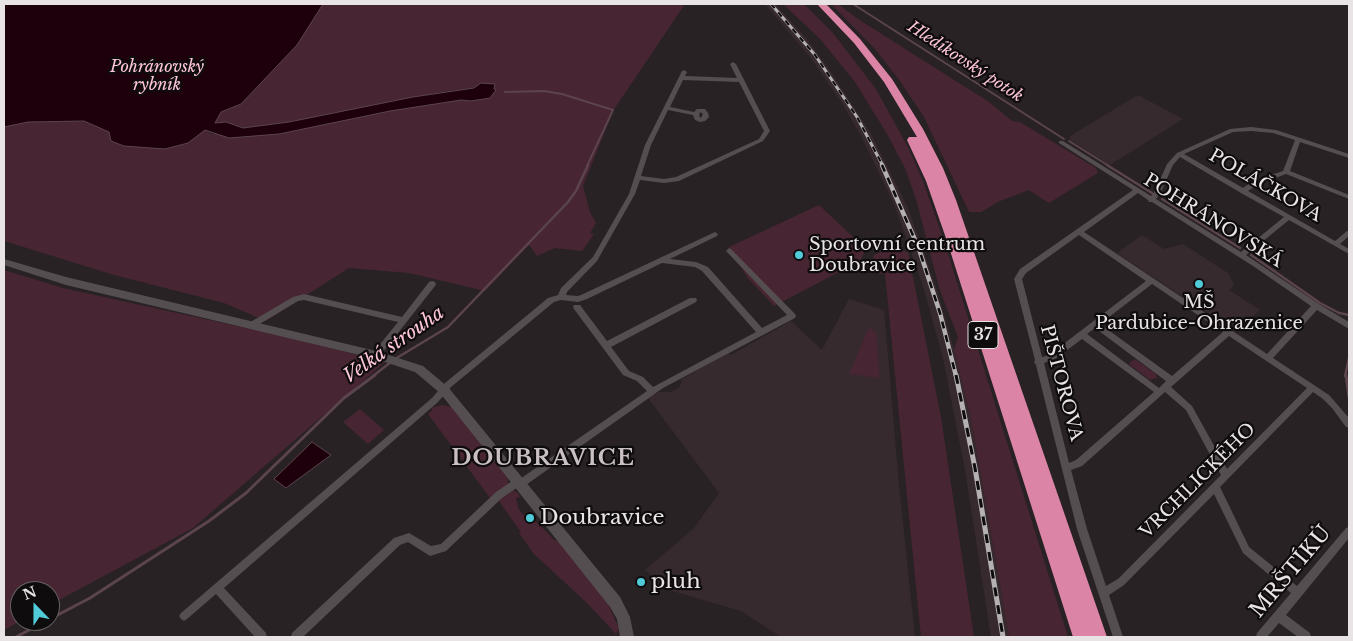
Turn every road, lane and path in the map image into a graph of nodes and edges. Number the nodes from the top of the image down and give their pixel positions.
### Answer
1 (812, 4) edge
2 (821, 4) edge
3 (733, 64) dead end
4 (740, 80) junction
5 (666, 108) junction
6 (695, 114) dead end
7 (1298, 139) junction
8 (1062, 142) dead end
9 (1179, 154) junction
10 (1349, 156) edge
11 (1286, 172) junction
12 (637, 178) junction
13 (1243, 190) junction
14 (1137, 191) junction
15 (1349, 197) edge
16 (1151, 200) junction
17 (1289, 217) junction
18 (1078, 232) junction
19 (1349, 233) edge
20 (715, 234) dead end
21 (1335, 244) junction
22 (729, 250) dead end
23 (1349, 252) edge
24 (1241, 255) junction
25 (661, 260) junction
26 (4, 262) edge
27 (1152, 281) junction
28 (432, 284) dead end
29 (561, 297) junction
30 (693, 300) dead end
31 (1316, 306) junction
32 (577, 307) dead end
33 (404, 320) junction
34 (1094, 324) junction
35 (250, 326) junction
36 (1349, 326) edge
37 (761, 332) junction
38 (1228, 332) junction
39 (1082, 334) junction
40 (605, 346) junction
41 (376, 355) junction
42 (1268, 358) junction
43 (1038, 362) junction
44 (1165, 387) junction
45 (1312, 388) junction
46 (444, 390) junction
47 (652, 391) junction
48 (1349, 424) edge
49 (1066, 468) junction
50 (1226, 476) junction
51 (519, 483) junction
52 (1216, 488) junction
53 (1349, 531) edge
54 (217, 588) junction
55 (1103, 593) junction
56 (1298, 593) junction
57 (184, 616) dead end
58 (1279, 616) junction
59 (262, 637) edge
60 (296, 637) edge
61 (627, 637) edge
62 (1082, 637) edge
63 (1098, 637) edge
64 (1118, 637) edge
65 (1261, 637) edge
66 (1306, 637) edge

1 - 62 highway, 37
2 - 63 highway, 37
3 - 4 street
4 - 5 street
4 - 12 street
5 - 6 street
5 - 12 street
7 - 9 street
7 - 10 street
7 - 11 street
8 - 14 street, POHRÁNOVSKÁ
9 - 13 street, POLÁČKOVA
9 - 16 street
11 - 13 street
11 - 15 street
12 - 29 street
13 - 17 street, POLÁČKOVA
14 - 16 street, POHRÁNOVSKÁ
14 - 18 street, PIŠTOROVA
16 - 24 street, POHRÁNOVSKÁ
17 - 21 street, POLÁČKOVA
17 - 24 street
18 - 27 street
18 - 43 street, PIŠTOROVA
19 - 21 street
20 - 25 street
21 - 23 street, POLÁČKOVA
22 - 37 street
24 - 31 street, POHRÁNOVSKÁ
25 - 29 street
25 - 37 street
26 - 35 street
27 - 34 street
27 - 38 street
28 - 33 street
29 - 46 street
30 - 40 street
31 - 36 street, POHRÁNOVSKÁ
31 - 42 street
32 - 40 street
33 - 35 street
33 - 41 street
34 - 39 street
34 - 44 street
35 - 41 street
37 - 47 street
38 - 42 street
38 - 44 street
39 - 43 street
39 - 44 street
40 - 47 street
41 - 46 street
42 - 45 street
43 - 49 street, PIŠTOROVA
44 - 49 street
44 - 50 street
45 - 48 street
45 - 50 street, VRCHLICKÉHO
46 - 51 street
46 - 54 street
47 - 51 street
49 - 55 street, PIŠTOROVA
50 - 52 street, VRCHLICKÉHO
51 - 60 street
51 - 61 street
52 - 55 street, VRCHLICKÉHO
52 - 56 street
53 - 56 street, MRŠTÍKŮ
54 - 57 street
54 - 59 street
55 - 64 street, PIŠTOROVA
56 - 58 street, MRŠTÍKŮ
58 - 65 street, MRŠTÍKŮ
58 - 66 street

